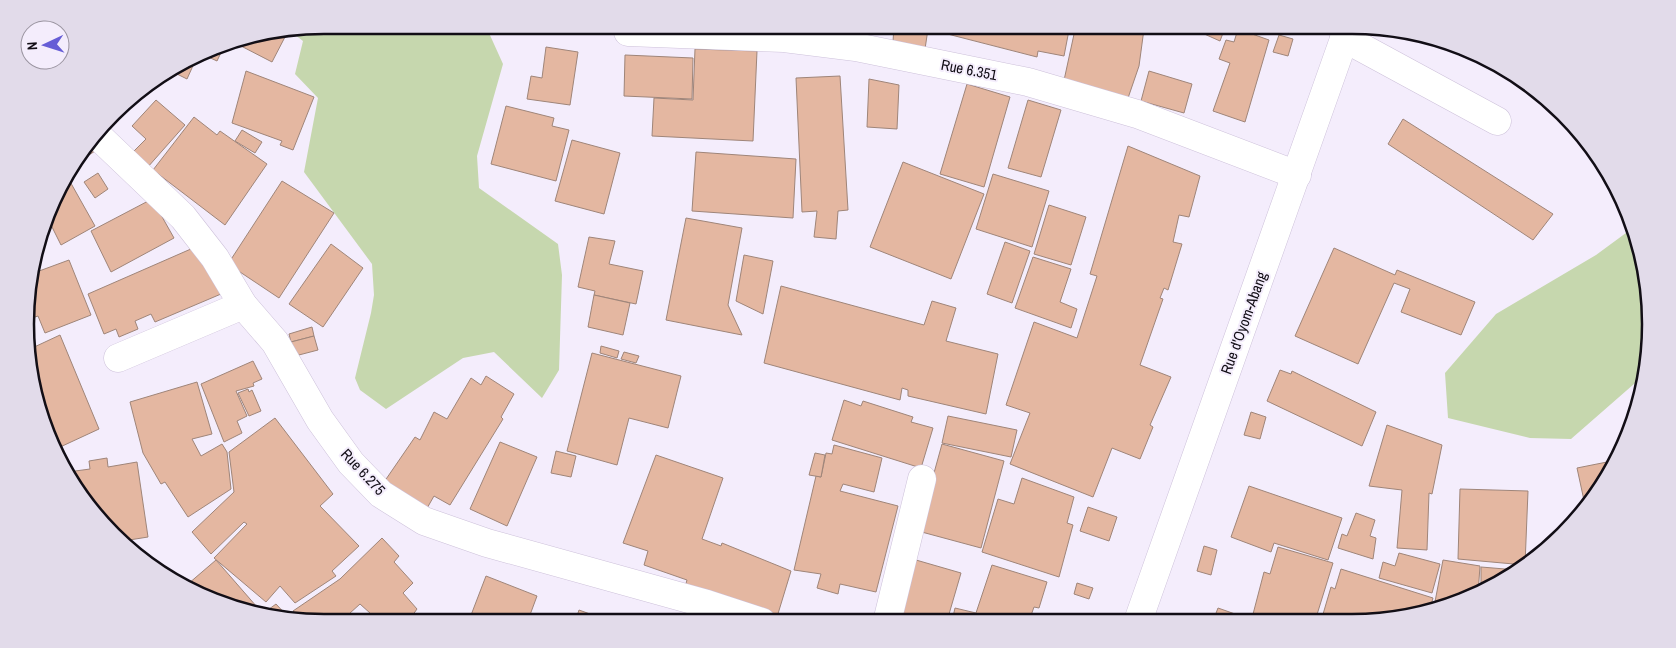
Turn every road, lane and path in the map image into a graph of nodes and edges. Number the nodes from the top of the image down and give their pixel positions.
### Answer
1 (680, 34) edge
2 (1346, 34) edge
3 (1350, 34) edge
4 (1496, 121) dead end
5 (101, 139) edge
6 (1297, 176) junction
7 (243, 305) junction
8 (118, 358) dead end
9 (922, 479) dead end
10 (734, 614) edge
11 (888, 614) edge
12 (1141, 614) edge

1 - 6 street, Rue 6.351
2 - 6 street, Rue d'Oyom-Abang
3 - 4 street
5 - 7 street, Rue 6.275
6 - 12 street, Rue d'Oyom-Abang
7 - 8 street
7 - 10 street, Rue 6.275
9 - 11 street

